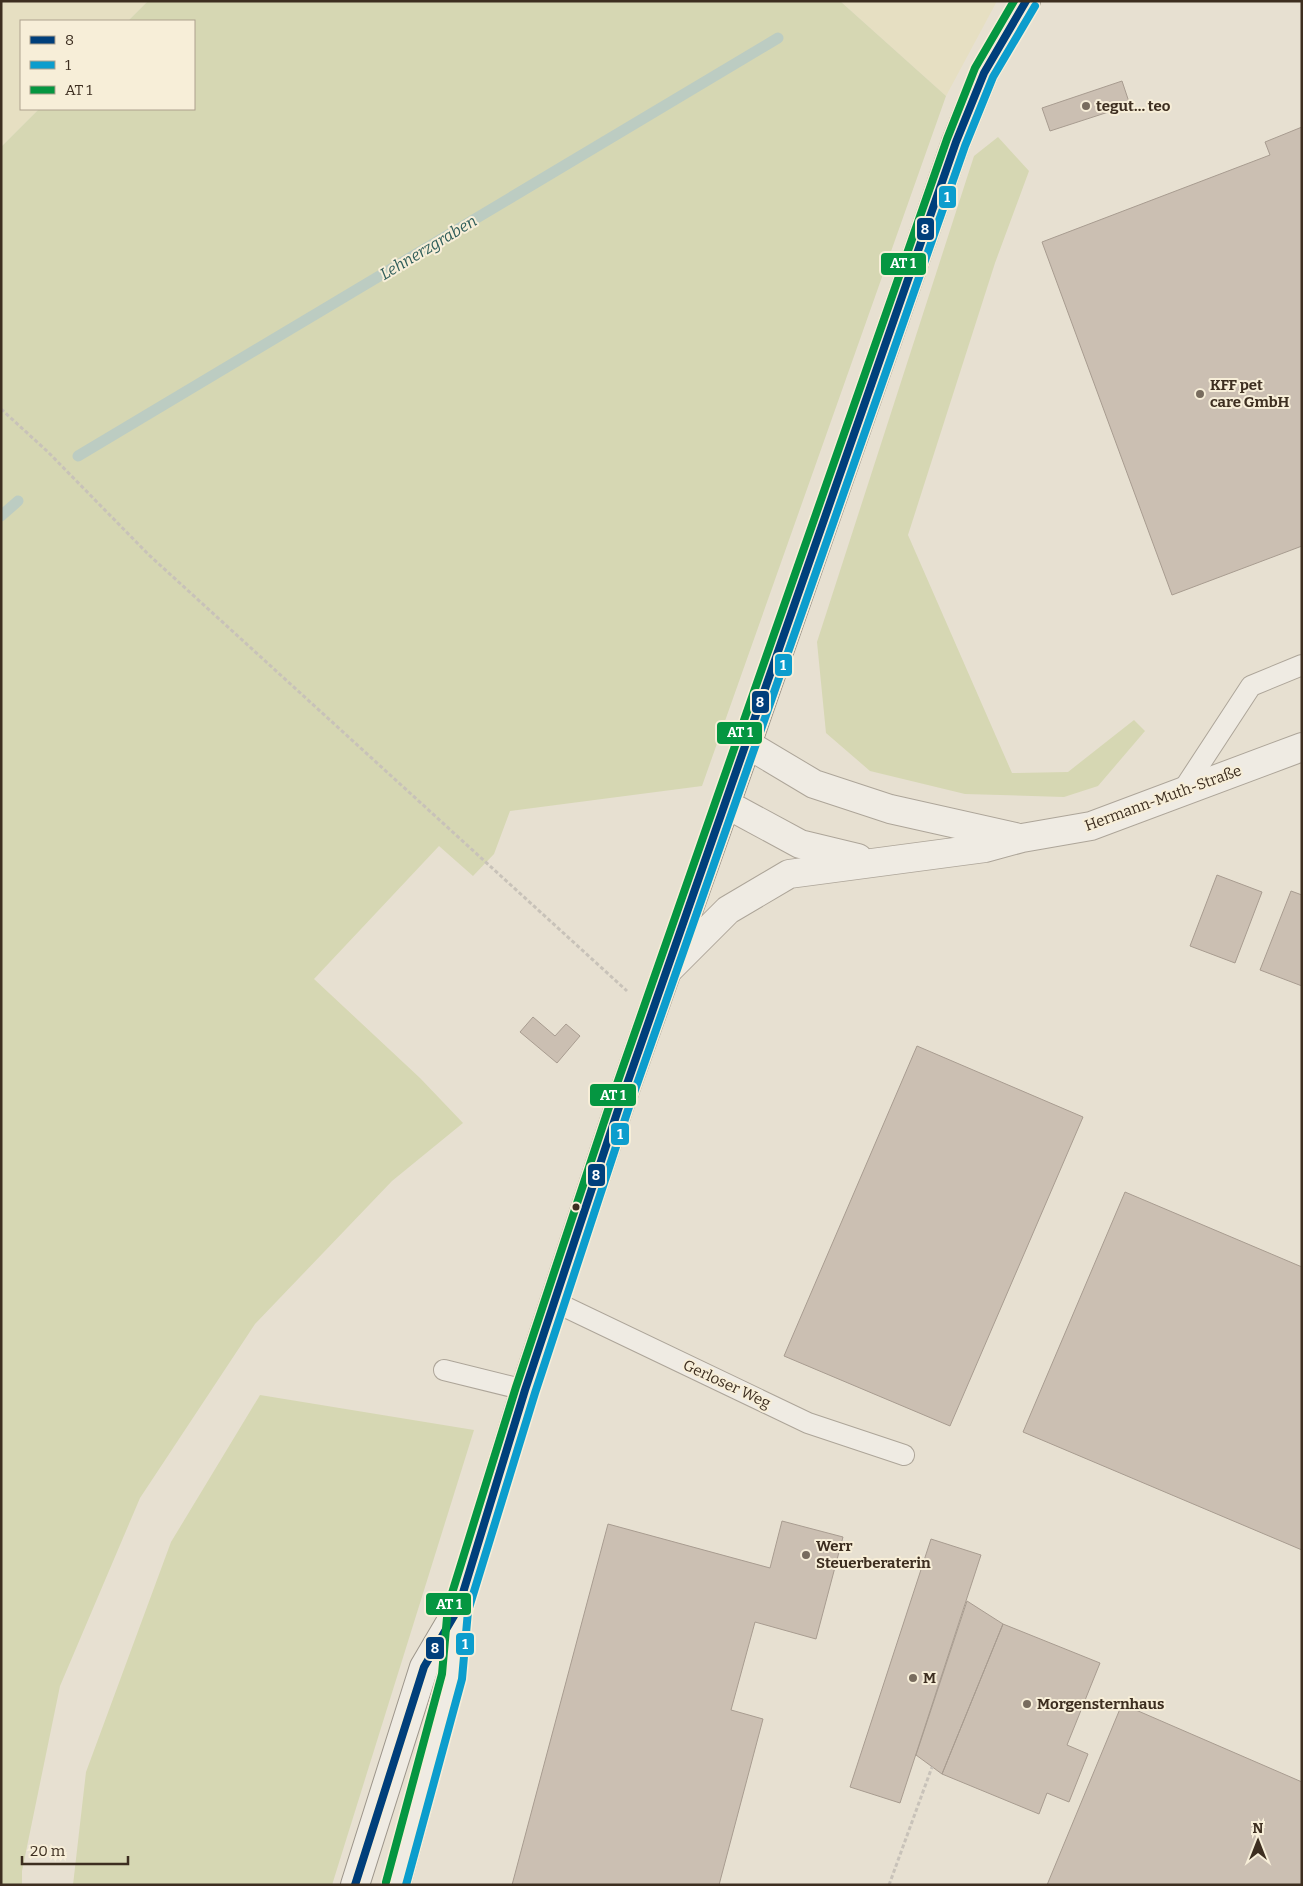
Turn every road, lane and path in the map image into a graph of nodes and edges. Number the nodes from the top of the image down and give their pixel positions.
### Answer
1 (1023, 3) edge
2 (1, 409) edge
3 (1302, 665) edge
4 (748, 744) junction
5 (1302, 747) edge
6 (1181, 792) junction
7 (726, 804) junction
8 (1022, 838) junction
9 (873, 862) junction
10 (668, 970) junction
11 (652, 1014) junction
12 (554, 1302) junction
13 (444, 1370) dead end
14 (525, 1390) junction
15 (904, 1455) dead end
16 (458, 1609) junction
17 (932, 1767) dead end
18 (355, 1885) edge
19 (396, 1885) edge
20 (889, 1885) edge

1 - 4 street
2 - 11 path
3 - 6 lane
4 - 7 street
4 - 8 street, Hermann-Muth-Straße
5 - 6 street, Hermann-Muth-Straße
6 - 8 street, Hermann-Muth-Straße
7 - 9 street, Hermann-Muth-Straße
7 - 10 street
8 - 9 street, Hermann-Muth-Straße
9 - 10 street, Hermann-Muth-Straße
10 - 11 street
11 - 12 street
12 - 14 street
12 - 15 lane, Gerloser Weg
13 - 14 lane
14 - 16 street
16 - 18 street
16 - 19 street
17 - 20 path

